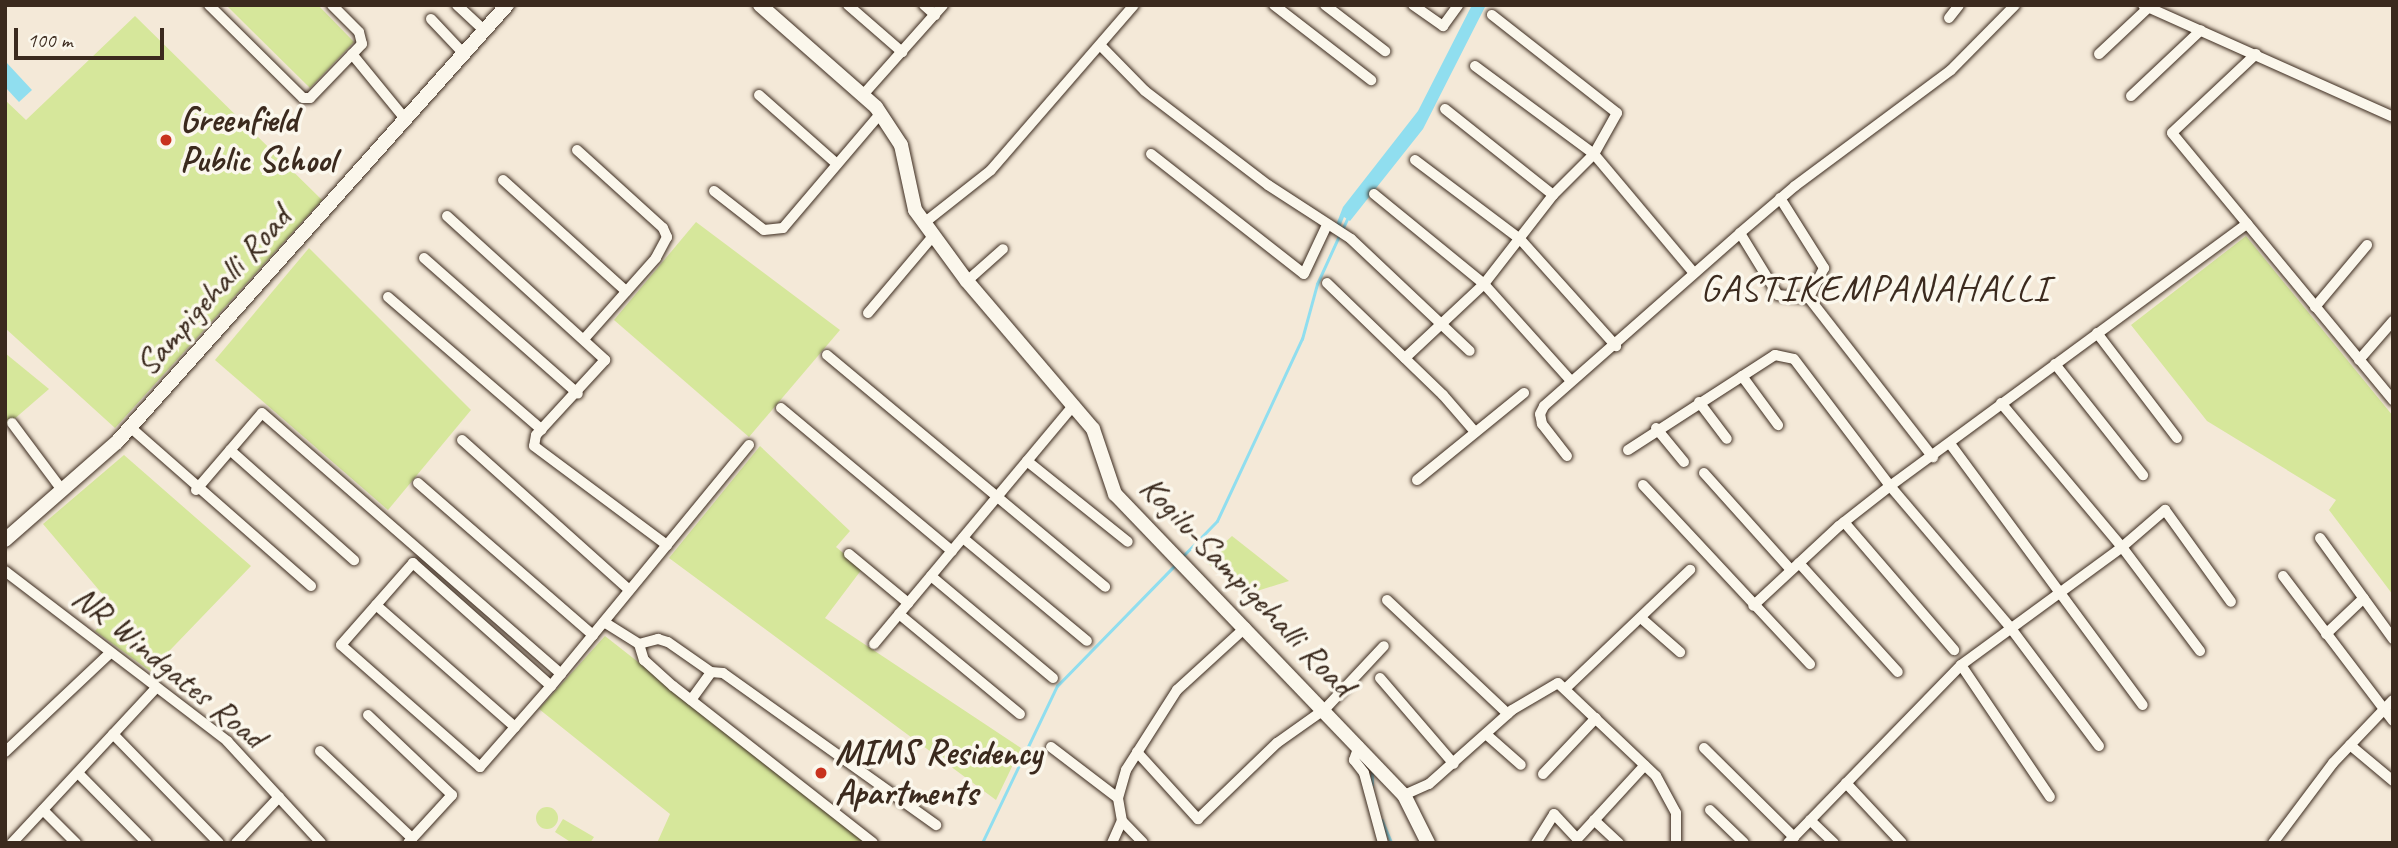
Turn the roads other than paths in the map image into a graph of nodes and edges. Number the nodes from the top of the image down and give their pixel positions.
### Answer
1 (209, 5) edge
2 (332, 5) edge
3 (457, 5) edge
4 (507, 5) edge
5 (760, 5) edge
6 (848, 5) edge
7 (924, 5) edge
8 (943, 5) edge
9 (1134, 5) edge
10 (1274, 5) edge
11 (1325, 5) edge
12 (1413, 5) edge
13 (1458, 5) edge
14 (1959, 5) edge
15 (2015, 5) edge
16 (2145, 6) edge
17 (934, 15) junction
18 (1492, 16) dead end
19 (1949, 18) dead end
20 (431, 19) dead end
21 (484, 30) junction
22 (2201, 30) junction
23 (1100, 45) junction
24 (1385, 51) dead end
25 (902, 52) junction
26 (352, 54) junction
27 (464, 54) junction
28 (2099, 54) dead end
29 (2256, 54) junction
30 (1475, 66) dead end
31 (1371, 80) dead end
32 (759, 94) dead end
33 (862, 96) junction
34 (2132, 96) dead end
35 (1445, 108) dead end
36 (880, 114) junction
37 (2393, 117) edge
38 (406, 120) junction
39 (577, 150) dead end
40 (1151, 154) dead end
41 (1594, 154) junction
42 (1415, 160) dead end
43 (837, 164) junction
44 (503, 180) dead end
45 (715, 191) dead end
46 (1374, 194) dead end
47 (1553, 195) junction
48 (1780, 198) junction
49 (447, 216) dead end
50 (924, 223) junction
51 (2247, 224) junction
52 (1327, 225) junction
53 (1740, 233) junction
54 (933, 236) junction
55 (1520, 239) junction
56 (2367, 245) dead end
57 (1003, 249) dead end
58 (424, 258) dead end
59 (1694, 273) junction
60 (967, 281) junction
61 (1327, 283) dead end
62 (1483, 284) junction
63 (626, 291) junction
64 (388, 297) dead end
65 (1809, 298) junction
66 (2315, 307) junction
67 (867, 313) dead end
68 (2393, 321) edge
69 (1441, 324) junction
70 (2097, 333) junction
71 (585, 338) junction
72 (1616, 345) junction
73 (1470, 351) dead end
74 (827, 355) dead end
75 (1405, 358) junction
76 (2359, 360) junction
77 (2055, 364) junction
78 (1742, 376) junction
79 (1570, 380) junction
80 (1524, 393) dead end
81 (578, 394) junction
82 (2393, 400) edge
83 (1699, 402) junction
84 (2001, 402) junction
85 (1074, 405) junction
86 (781, 408) dead end
87 (12, 423) dead end
88 (1778, 425) dead end
89 (130, 427) junction
90 (1656, 428) junction
91 (542, 430) junction
92 (1475, 432) junction
93 (2177, 438) dead end
94 (1727, 439) dead end
95 (462, 440) dead end
96 (749, 445) dead end
97 (1951, 445) junction
98 (230, 450) junction
99 (1628, 450) dead end
100 (1567, 456) dead end
101 (1933, 457) junction
102 (1027, 461) junction
103 (1684, 462) dead end
104 (1704, 473) dead end
105 (2143, 475) dead end
106 (1417, 480) dead end
107 (418, 483) dead end
108 (1643, 485) dead end
109 (1890, 486) junction
110 (196, 489) junction
111 (62, 490) junction
112 (997, 497) junction
113 (1844, 522) junction
114 (963, 538) junction
115 (2320, 538) dead end
116 (5, 540) edge
117 (1128, 542) dead end
118 (667, 545) junction
119 (2122, 547) junction
120 (952, 551) junction
121 (849, 554) dead end
122 (354, 560) dead end
123 (1795, 567) junction
124 (1690, 570) dead end
125 (5, 571) edge
126 (931, 576) junction
127 (2283, 576) dead end
128 (311, 586) dead end
129 (1105, 587) dead end
130 (2060, 589) junction
131 (629, 590) junction
132 (2364, 598) junction
133 (1387, 600) dead end
134 (2231, 602) dead end
135 (908, 603) junction
136 (376, 605) junction
137 (1753, 606) junction
138 (899, 614) junction
139 (1641, 618) junction
140 (604, 622) junction
141 (1246, 627) junction
142 (2010, 627) junction
143 (593, 635) junction
144 (2326, 635) junction
145 (2393, 639) edge
146 (1087, 642) dead end
147 (639, 644) junction
148 (874, 644) dead end
149 (1384, 646) dead end
150 (1954, 650) dead end
151 (2200, 651) dead end
152 (1680, 652) dead end
153 (110, 653) junction
154 (1810, 664) dead end
155 (1961, 664) junction
156 (711, 672) junction
157 (1898, 672) dead end
158 (561, 674) junction
159 (1053, 678) dead end
160 (1380, 678) dead end
161 (551, 686) junction
162 (156, 688) junction
163 (1565, 690) junction
164 (691, 700) junction
165 (2393, 700) edge
166 (2143, 705) dead end
167 (1325, 709) junction
168 (2382, 711) junction
169 (1020, 714) dead end
170 (1508, 714) junction
171 (368, 715) dead end
172 (1596, 718) junction
173 (2393, 721) edge
174 (515, 727) junction
175 (113, 734) junction
176 (1487, 735) junction
177 (2350, 745) junction
178 (1359, 746) junction
179 (1051, 747) dead end
180 (2099, 747) dead end
181 (1704, 748) dead end
182 (320, 751) dead end
183 (5, 752) edge
184 (1137, 752) junction
185 (1454, 764) junction
186 (1521, 765) dead end
187 (1645, 765) junction
188 (78, 773) junction
189 (1543, 774) dead end
190 (2393, 781) edge
191 (1846, 783) junction
192 (1404, 795) junction
193 (279, 797) junction
194 (2050, 797) dead end
195 (1118, 798) junction
196 (43, 810) junction
197 (1710, 810) dead end
198 (1594, 820) junction
199 (1810, 820) junction
200 (1122, 821) junction
201 (936, 825) dead end
202 (1791, 840) edge
203 (410, 841) edge
204 (1576, 841) edge
205 (12, 843) edge
206 (76, 843) edge
207 (147, 843) edge
208 (219, 843) edge
209 (236, 843) edge
210 (321, 843) edge
211 (873, 843) edge
212 (1112, 843) edge
213 (1143, 843) edge
214 (1383, 843) edge
215 (1428, 843) edge
216 (1536, 843) edge
217 (1619, 843) edge
218 (1676, 843) edge
219 (1744, 843) edge
220 (1833, 843) edge
221 (1902, 843) edge
222 (2273, 843) edge

1 - 26 street
2 - 26 street
3 - 21 street
4 - 21 street, Sampigehalli Road
5 - 33 street, Kogilu-Sampigehalli Road
6 - 25 street
7 - 17 street
8 - 17 street
9 - 23 street
10 - 31 street
11 - 24 street
12 - 13 street
14 - 19 street
15 - 48 street
16 - 22 street
16 - 28 street
17 - 25 street
18 - 41 street
20 - 27 street
21 - 27 street, Sampigehalli Road
22 - 29 street
22 - 34 street
23 - 50 street
23 - 52 street
25 - 33 street
26 - 38 street
27 - 38 street, Sampigehalli Road
29 - 37 street
29 - 51 street
30 - 41 street
32 - 43 street
33 - 36 street, Kogilu-Sampigehalli Road
35 - 47 street
36 - 43 street
36 - 50 street, Kogilu-Sampigehalli Road
38 - 89 street, Sampigehalli Road
39 - 63 street
40 - 52 street
41 - 47 street
41 - 59 street
42 - 55 street
43 - 45 street
44 - 63 street
46 - 62 street
47 - 55 street
48 - 53 street
48 - 65 street
49 - 71 street
50 - 54 street, Kogilu-Sampigehalli Road
51 - 66 street
51 - 70 street
52 - 69 street
53 - 59 street
53 - 65 street
54 - 60 street, Kogilu-Sampigehalli Road
54 - 67 street
55 - 62 street
55 - 72 street
56 - 66 street
57 - 60 street
58 - 81 street
59 - 72 street
60 - 85 street, Kogilu-Sampigehalli Road
61 - 75 street
62 - 69 street
62 - 79 street
63 - 71 street
64 - 91 street
65 - 101 street
66 - 76 street
68 - 76 street
69 - 73 street
69 - 75 street
70 - 77 street
70 - 93 street
71 - 81 street
72 - 79 street
74 - 112 street
75 - 92 street
76 - 82 street
77 - 84 street
77 - 105 street
78 - 83 street
78 - 88 street
78 - 109 street
79 - 100 street
80 - 92 street
81 - 91 street
83 - 90 street
83 - 94 street
84 - 97 street
84 - 119 street
85 - 102 street
85 - 141 street, Kogilu-Sampigehalli Road
86 - 120 street
87 - 111 street
89 - 110 street
89 - 111 street, Sampigehalli Road
90 - 99 street
90 - 103 street
91 - 118 street
92 - 106 street
95 - 131 street
96 - 118 street
97 - 101 street
97 - 130 street
98 - 110 street
98 - 122 street
98 - 158 street
101 - 109 street
102 - 112 street
102 - 117 street
104 - 123 street
107 - 143 street
108 - 137 street
109 - 113 street
109 - 142 street
110 - 128 street
111 - 116 street, Sampigehalli Road
112 - 114 street
112 - 129 street
113 - 123 street
113 - 150 street
114 - 120 street
114 - 146 street
115 - 132 street
118 - 131 street
119 - 130 street
119 - 134 street
119 - 151 street
120 - 126 street
121 - 135 street
123 - 137 street
123 - 157 street
124 - 139 street
125 - 153 street, NR Windgates Road
126 - 135 street
126 - 159 street
127 - 144 street
130 - 142 street
130 - 166 street
131 - 140 street
132 - 144 street
132 - 145 street
133 - 170 street
135 - 138 street
136 - 161 street
136 - 174 street
136 - 174 street
137 - 154 street
138 - 148 street
138 - 169 street
139 - 152 street
139 - 163 street
140 - 143 street
140 - 147 street
141 - 167 street, Kogilu-Sampigehalli Road
141 - 184 street
142 - 155 street
142 - 180 street
143 - 158 street
144 - 168 street
147 - 156 street
147 - 164 street
149 - 167 street
153 - 162 street, NR Windgates Road
153 - 183 street
155 - 191 street
155 - 194 street
156 - 164 street
156 - 201 street
158 - 161 street
160 - 185 street
161 - 174 street
162 - 175 street
162 - 193 street, NR Windgates Road
163 - 170 street
163 - 172 street
164 - 211 street
165 - 168 street
167 - 178 street, Kogilu-Sampigehalli Road
167 - 184 street
168 - 173 street
168 - 177 street
170 - 176 street
171 - 203 street
172 - 187 street
172 - 189 street
175 - 188 street
175 - 208 street
176 - 185 street
176 - 186 street
177 - 190 street
177 - 222 street
178 - 192 street, Kogilu-Sampigehalli Road
178 - 214 street
179 - 195 street
181 - 202 street
182 - 203 street
184 - 195 street
185 - 192 street
187 - 198 street
187 - 218 street
188 - 196 street
188 - 207 street
191 - 199 street
191 - 221 street
192 - 215 street, Kogilu-Sampigehalli Road
193 - 209 street
193 - 210 street, NR Windgates Road
195 - 200 street
196 - 205 street
196 - 206 street
197 - 219 street
198 - 204 street
198 - 217 street
199 - 202 street
199 - 220 street
200 - 212 street
200 - 213 street
204 - 216 street

